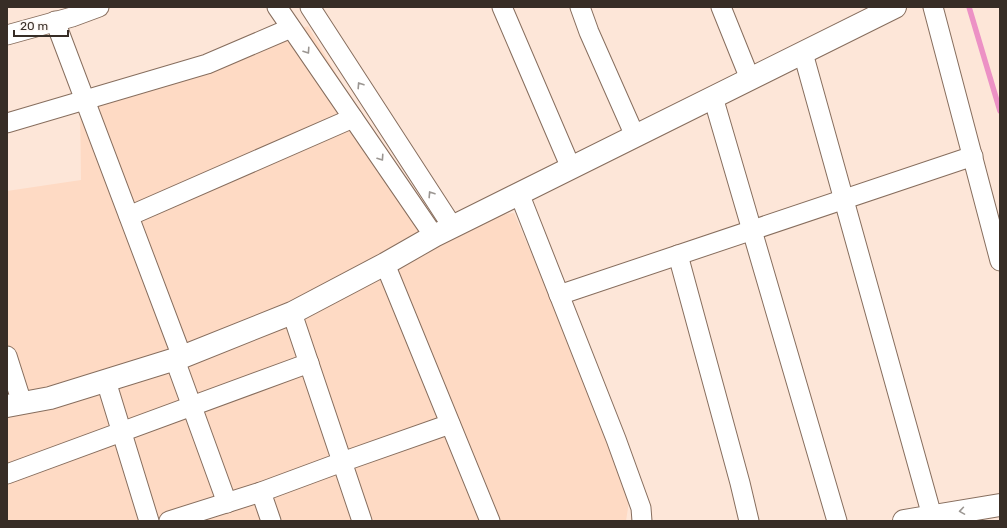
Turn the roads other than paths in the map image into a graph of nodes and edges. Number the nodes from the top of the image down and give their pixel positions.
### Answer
1 (99, 7) edge
2 (277, 7) edge
3 (310, 7) edge
4 (502, 7) edge
5 (580, 7) edge
6 (721, 7) edge
7 (895, 7) edge
8 (934, 7) edge
9 (59, 16) edge
10 (291, 28) junction
11 (7, 35) edge
12 (802, 53) junction
13 (750, 79) junction
14 (713, 97) junction
15 (85, 100) junction
16 (353, 118) junction
17 (7, 123) edge
18 (635, 136) junction
19 (973, 156) junction
20 (570, 168) junction
21 (519, 193) junction
22 (844, 200) junction
23 (129, 216) junction
24 (752, 230) junction
25 (443, 231) junction
26 (678, 255) junction
27 (1000, 261) edge
28 (385, 264) junction
29 (559, 295) junction
30 (292, 313) junction
31 (7, 356) edge
32 (178, 359) junction
33 (309, 363) junction
34 (106, 381) junction
35 (14, 405) edge
36 (192, 406) junction
37 (450, 424) junction
38 (121, 432) junction
39 (342, 462) junction
40 (7, 474) edge
41 (261, 492) junction
42 (227, 503) junction
43 (1000, 505) edge
44 (932, 516) junction
45 (149, 521) edge
46 (169, 521) edge
47 (271, 521) edge
48 (362, 521) edge
49 (490, 521) edge
50 (642, 521) edge
51 (748, 521) edge
52 (837, 521) edge
53 (904, 521) edge

1 - 9 street
2 - 10 street
25 -> 3 street
4 - 20 street
5 - 18 street
6 - 13 street
7 - 12 main road
8 - 19 street
9 - 11 street
9 - 15 street
10 - 15 street
10 -> 16 street
12 - 13 main road
12 - 22 street
13 - 14 main road
14 - 18 main road
14 - 24 street
15 - 17 street
15 - 23 street
16 - 23 street
16 -> 25 street
18 - 20 main road
19 - 22 street
19 - 27 street
20 - 21 main road
21 - 25 main road
21 - 29 street
22 - 24 street
22 - 44 street
23 - 32 street
24 - 26 street
24 - 52 street
25 - 28 main road
26 - 29 street
26 - 51 street
28 - 30 main road
28 - 37 street
29 - 50 street
30 - 32 main road
30 - 33 street
31 - 35 street
32 - 34 main road
32 - 36 street
33 - 36 street
33 - 39 street
34 - 35 main road
34 - 38 street
36 - 38 street
36 - 42 street
37 - 39 street
37 - 49 street
38 - 40 street
38 - 45 street
39 - 41 street
39 - 48 street
41 - 42 street
41 - 47 street
42 - 46 street
43 -> 44 main road
44 - 53 main road

